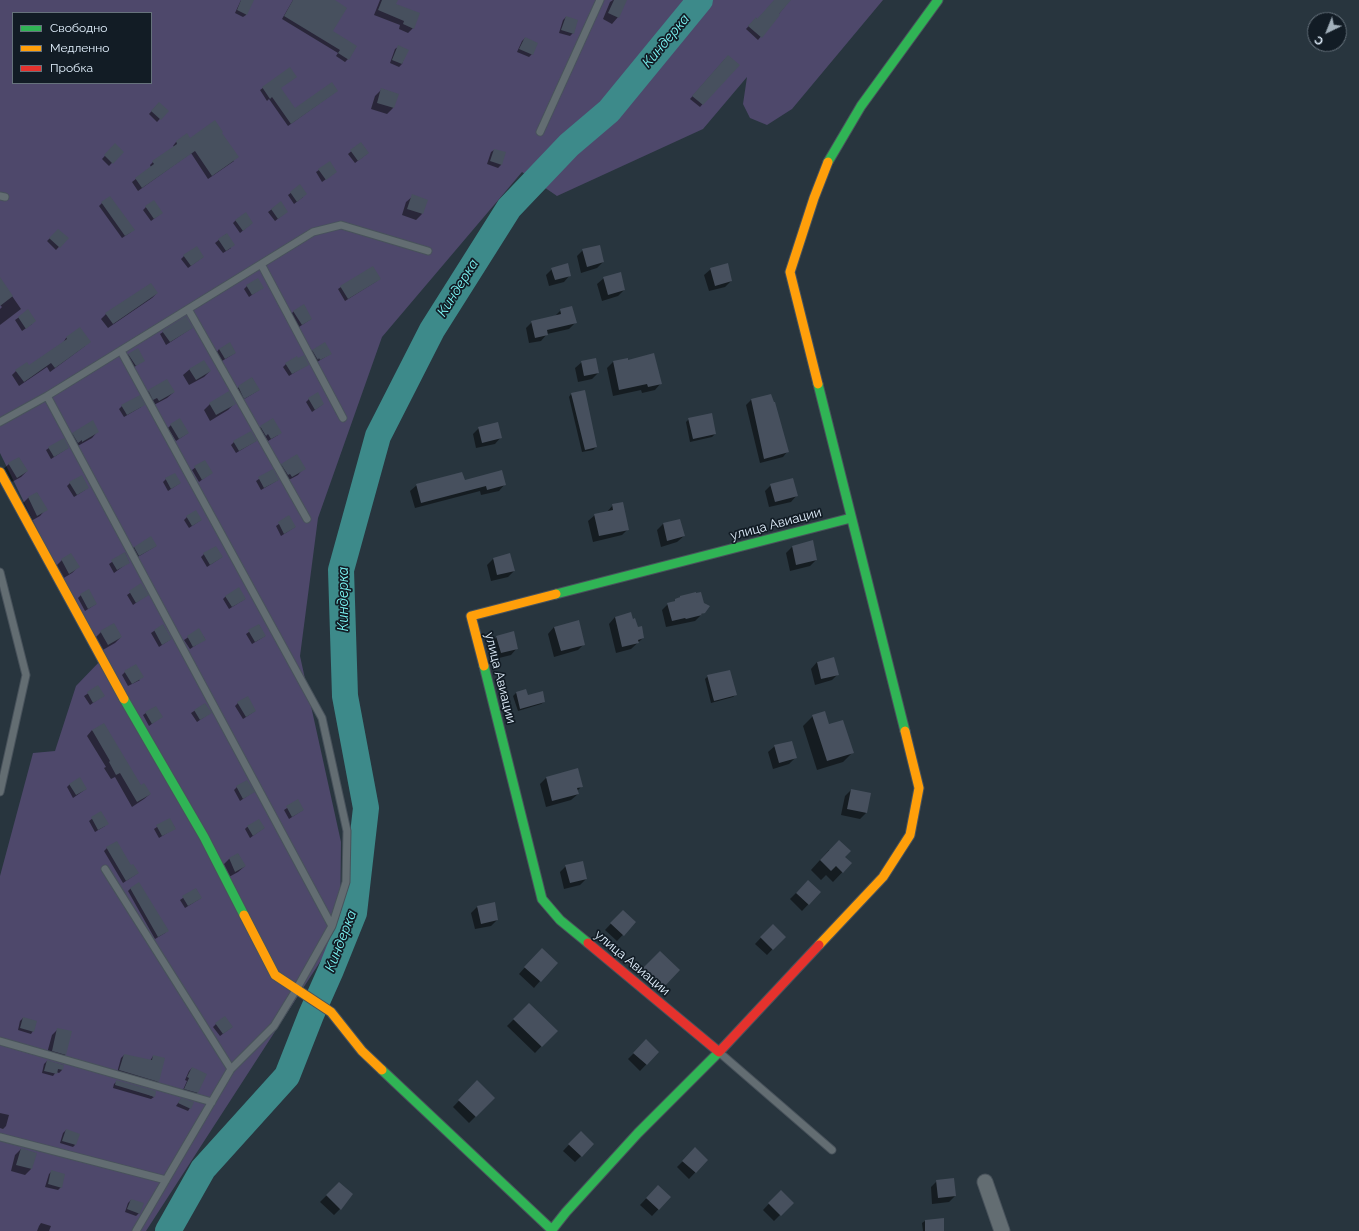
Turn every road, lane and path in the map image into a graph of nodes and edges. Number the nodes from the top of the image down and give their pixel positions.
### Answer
1 (600, 0) edge
2 (938, 0) edge
3 (540, 132) dead end
4 (428, 252) dead end
5 (261, 264) junction
6 (188, 309) junction
7 (121, 351) junction
8 (47, 396) junction
9 (343, 418) dead end
10 (0, 422) edge
11 (0, 472) edge
12 (852, 518) junction
13 (307, 519) dead end
14 (0, 572) edge
15 (0, 792) edge
16 (105, 869) dead end
17 (332, 926) junction
18 (296, 990) junction
19 (0, 1041) edge
20 (719, 1052) junction
21 (231, 1069) junction
22 (212, 1102) junction
23 (0, 1136) edge
24 (832, 1150) dead end
25 (166, 1180) junction
26 (985, 1182) dead end
27 (551, 1230) edge
28 (136, 1231) edge
29 (1002, 1231) edge

1 - 3 lane
2 - 12 street
4 - 5 lane
5 - 6 lane
5 - 9 lane
6 - 7 lane
6 - 13 lane
7 - 8 lane
7 - 17 lane
8 - 10 lane
8 - 17 lane
11 - 18 street
12 - 20 street
12 - 20 street, улица Авиации
14 - 15 lane
16 - 21 lane
17 - 18 lane
18 - 21 lane
18 - 27 street
19 - 22 lane
20 - 24 lane
20 - 27 street
21 - 22 lane
22 - 25 lane
23 - 25 lane
25 - 28 lane
26 - 29 street

